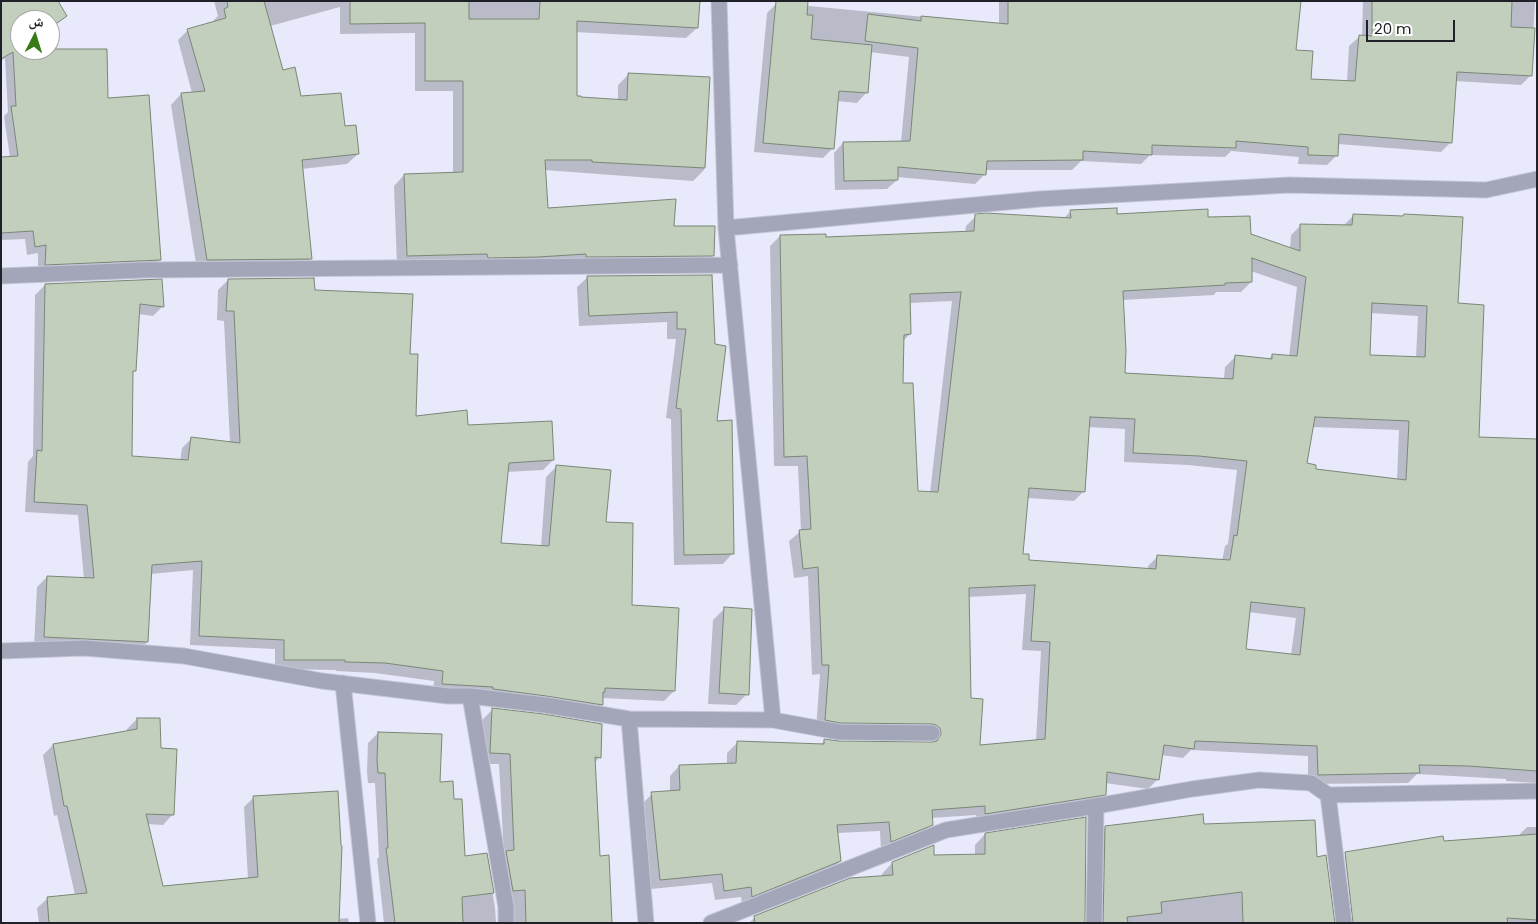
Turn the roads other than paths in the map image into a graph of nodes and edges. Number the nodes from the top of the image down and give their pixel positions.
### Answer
1 (719, 1) edge
2 (1537, 179) edge
3 (726, 228) junction
4 (730, 265) junction
5 (1, 276) edge
6 (1, 651) edge
7 (343, 683) junction
8 (470, 696) junction
9 (629, 719) junction
10 (772, 720) junction
11 (932, 733) dead end
12 (1537, 791) edge
13 (1328, 795) junction
14 (1096, 806) junction
15 (740, 917) edge
16 (368, 923) edge
17 (506, 923) edge
18 (646, 923) edge
19 (711, 923) edge
20 (1094, 923) edge
21 (1344, 923) edge

1 - 3 street
2 - 3 street
3 - 4 street
4 - 5 street
4 - 10 street
6 - 7 street
7 - 8 street
7 - 16 street
8 - 9 street
8 - 17 street
9 - 10 street
9 - 18 street
10 - 11 street
12 - 13 street
13 - 14 street
13 - 21 street
14 - 15 street
14 - 20 street
15 - 19 street

